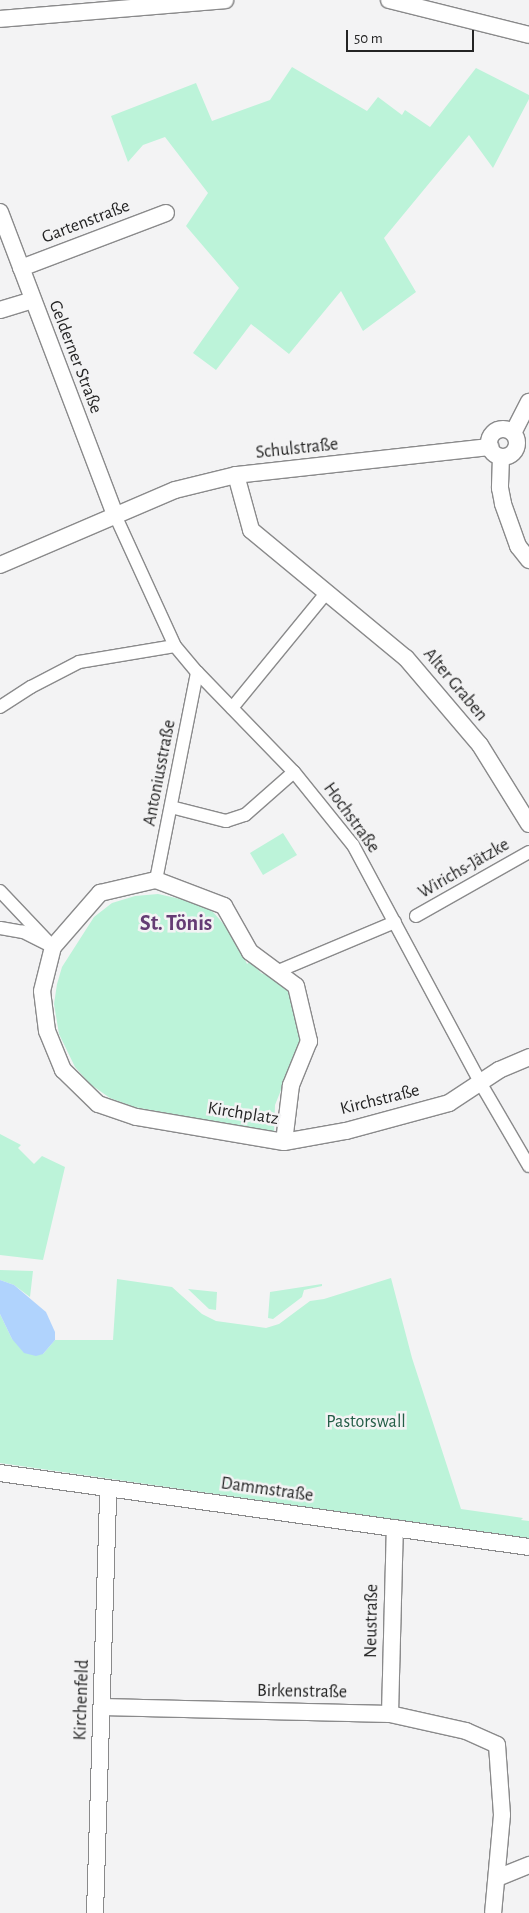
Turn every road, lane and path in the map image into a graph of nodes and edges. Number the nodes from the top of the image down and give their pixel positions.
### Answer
1 (225, 0) edge
2 (390, 0) edge
3 (0, 19) edge
4 (529, 35) edge
5 (0, 212) edge
6 (166, 213) dead end
7 (21, 268) junction
8 (32, 300) junction
9 (0, 310) edge
10 (529, 402) edge
11 (520, 439) edge
12 (495, 452) junction
13 (236, 475) junction
14 (115, 515) junction
15 (529, 560) edge
16 (0, 565) edge
17 (326, 593) junction
18 (175, 646) junction
19 (197, 672) junction
20 (0, 707) edge
21 (232, 708) junction
22 (294, 772) junction
23 (171, 807) junction
24 (529, 824) edge
25 (529, 852) edge
26 (156, 880) junction
27 (0, 891) edge
28 (397, 924) junction
29 (0, 928) edge
30 (53, 947) junction
31 (276, 972) junction
32 (529, 1056) edge
33 (481, 1084) junction
34 (284, 1142) junction
35 (529, 1166) edge
36 (0, 1473) edge
37 (108, 1489) junction
38 (395, 1528) junction
39 (529, 1547) edge
40 (102, 1707) junction
41 (390, 1714) junction
42 (529, 1865) edge
43 (497, 1878) junction
44 (95, 1913) edge
45 (493, 1913) edge

1 - 3 street
2 - 4 street
5 - 7 street, Gelderner Straße
6 - 7 street, Gartenstraße
7 - 8 street, Gelderner Straße
8 - 9 street
8 - 14 street, Gelderner Straße
10 - 11 street
11 - 12 street
11 - 12 street
12 - 13 street, Schulstraße
12 - 15 street
13 - 14 street, Schulstraße
13 - 17 street, Alter Graben
14 - 16 street, Schulstraße
14 - 18 street, Hochstraße
17 - 21 street
17 - 24 street, Alter Graben
18 - 19 street, Hochstraße
18 - 20 street
19 - 21 street, Hochstraße
19 - 23 street, Antoniusstraße
21 - 22 street, Hochstraße
22 - 23 street
22 - 28 street, Hochstraße
23 - 26 street, Antoniusstraße
25 - 28 street, Wirichs-Jätzke
26 - 30 street, Kirchplatz
26 - 31 street, Kirchplatz
27 - 30 street
28 - 31 street, Wirichs-Jätzke
28 - 33 street, Hochstraße
29 - 30 street
30 - 34 street, Kirchplatz
31 - 34 street, Kirchplatz
32 - 33 street, Kirchstraße
33 - 34 street, Kirchstraße
33 - 35 street, Hochstraße
36 - 37 street, Dammstraße
37 - 38 street, Dammstraße
37 - 40 street, Kirchenfeld
38 - 39 street, Dammstraße
38 - 41 street, Neustraße
40 - 41 street, Birkenstraße
40 - 44 street, Kirchenfeld
41 - 43 street, Birkenstraße
42 - 43 street
43 - 45 street

